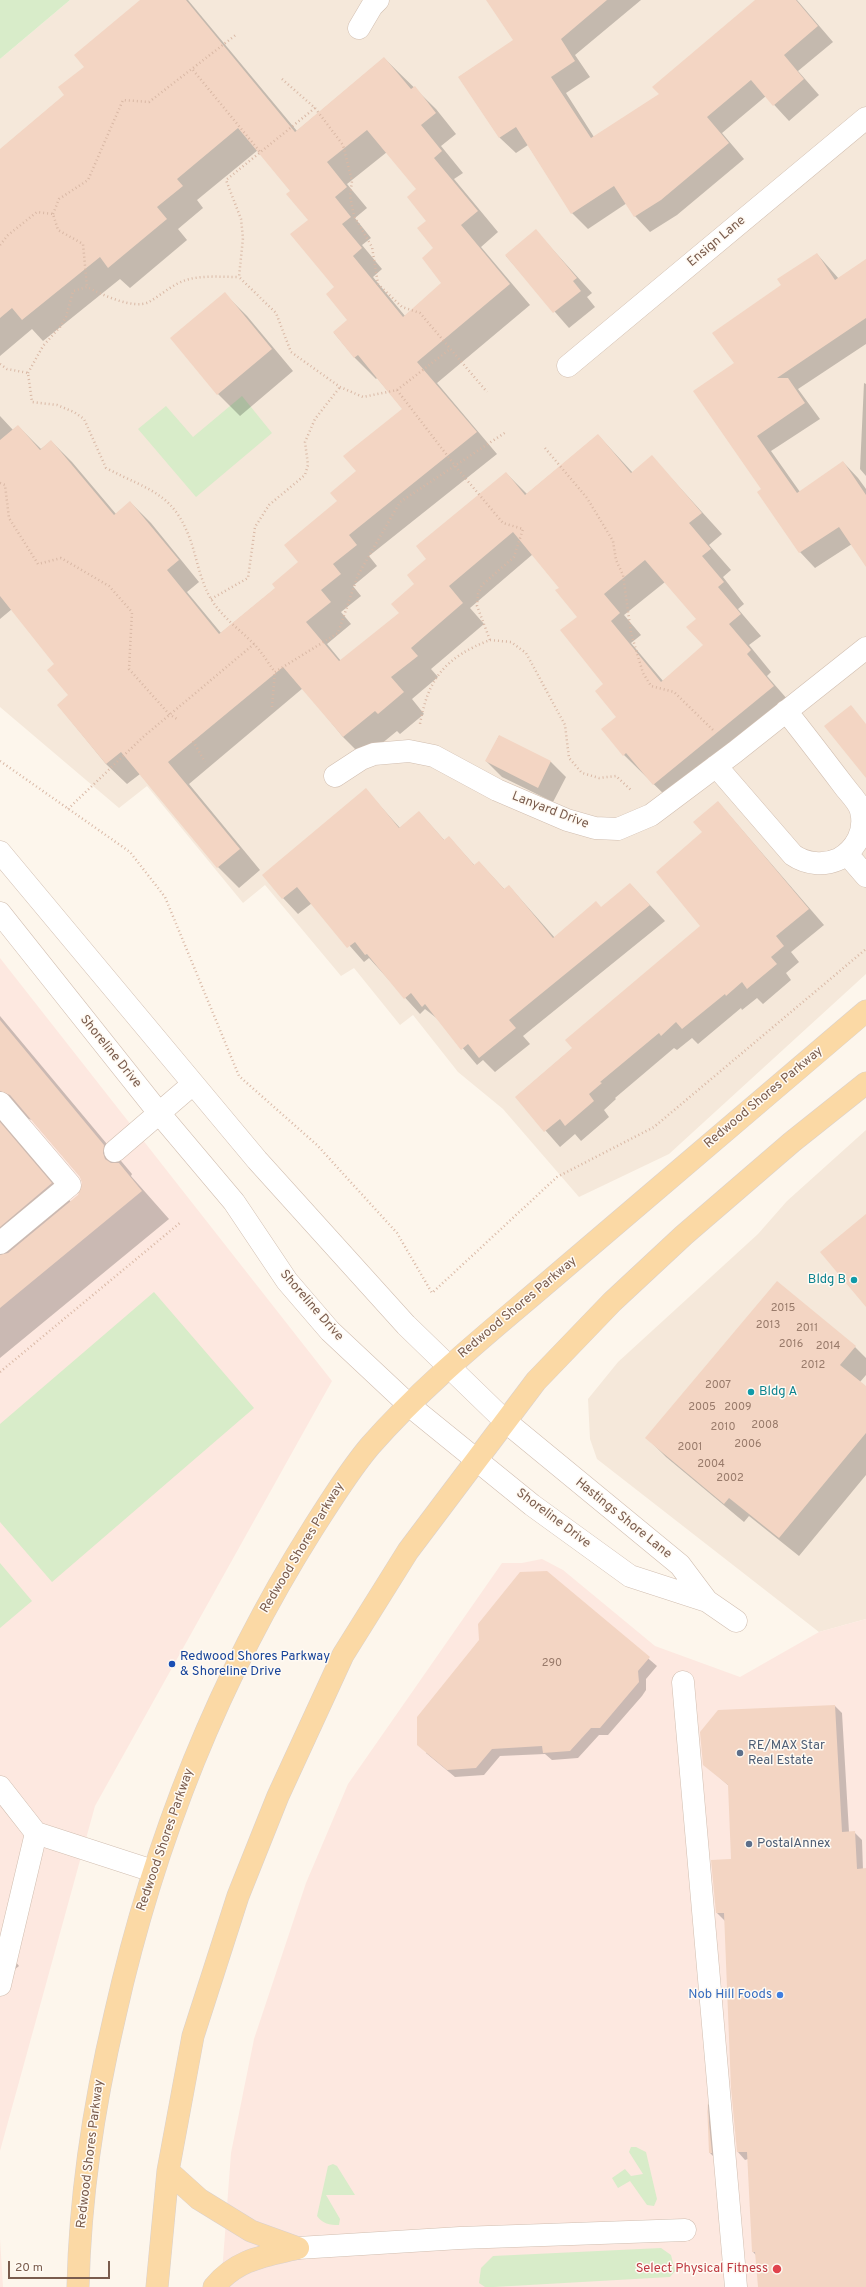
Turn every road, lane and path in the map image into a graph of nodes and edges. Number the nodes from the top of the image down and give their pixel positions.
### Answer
1 (378, 0) edge
2 (359, 28) dead end
3 (237, 34) dead end
4 (193, 70) junction
5 (282, 79) dead end
6 (315, 108) junction
7 (866, 118) edge
8 (261, 153) junction
9 (53, 214) junction
10 (0, 245) edge
11 (239, 277) junction
12 (87, 287) junction
13 (450, 349) junction
14 (0, 364) edge
15 (568, 366) dead end
16 (28, 373) junction
17 (340, 387) junction
18 (397, 390) junction
19 (487, 392) dead end
20 (506, 432) dead end
21 (545, 448) dead end
22 (456, 466) junction
23 (0, 483) edge
24 (211, 599) junction
25 (490, 640) junction
26 (254, 644) junction
27 (866, 648) edge
28 (275, 672) junction
29 (272, 707) dead end
30 (786, 711) junction
31 (169, 714) junction
32 (177, 719) dead end
33 (193, 741) dead end
34 (415, 752) junction
35 (736, 752) junction
36 (0, 761) edge
37 (205, 762) dead end
38 (716, 766) junction
39 (335, 776) dead end
40 (68, 809) junction
41 (651, 814) junction
42 (0, 852) edge
43 (847, 854) junction
44 (866, 876) edge
45 (0, 913) edge
46 (866, 949) edge
47 (866, 1012) edge
48 (866, 1082) edge
49 (193, 1084) junction
50 (0, 1103) edge
51 (159, 1113) junction
52 (115, 1151) dead end
53 (181, 1222) dead end
54 (0, 1243) edge
55 (449, 1366) junction
56 (0, 1372) edge
57 (410, 1406) junction
58 (505, 1421) junction
59 (477, 1461) junction
60 (707, 1601) junction
61 (736, 1621) dead end
62 (683, 1682) dead end
63 (0, 1787) edge
64 (36, 1833) junction
65 (153, 1871) junction
66 (0, 1985) edge
67 (168, 2171) junction
68 (685, 2230) dead end
69 (298, 2248) junction
70 (78, 2287) edge
71 (157, 2287) edge
72 (214, 2287) edge
73 (736, 2287) edge

1 - 2 street
3 - 4 path
4 - 8 path
4 - 9 path
5 - 6 path
6 - 8 path
6 - 13 path
7 - 15 street, Ensign Lane
8 - 11 path
9 - 10 path
9 - 12 path
11 - 12 path
11 - 17 path
12 - 16 path
13 - 18 path
13 - 19 path
14 - 16 path
16 - 24 path
17 - 18 path
17 - 24 path
18 - 22 path
20 - 22 path
21 - 35 path
22 - 25 path
22 - 28 path
23 - 31 path
24 - 26 path
25 - 34 path
25 - 41 path
26 - 28 path
26 - 31 path
27 - 30 street, Lanyard Drive
28 - 29 path
30 - 35 street, Lanyard Drive
30 - 43 street
31 - 32 path
31 - 40 path
33 - 37 path
34 - 39 street, Lanyard Drive
34 - 41 street, Lanyard Drive
35 - 38 street, Lanyard Drive
36 - 40 path
38 - 41 street, Lanyard Drive
38 - 43 street
40 - 46 path
42 - 49 street
43 - 44 street
45 - 51 street, Shoreline Drive
47 - 55 main road, Redwood Shores Parkway
48 - 58 main road
49 - 51 street
49 - 55 street
50 - 54 street
51 - 52 street
51 - 57 street, Shoreline Drive
53 - 56 path
55 - 57 main road, Redwood Shores Parkway
55 - 58 street
57 - 59 street, Shoreline Drive
57 - 65 main road, Redwood Shores Parkway
58 - 59 main road
58 - 60 street, Hastings Shore Lane
59 - 60 street, Shoreline Drive
59 - 67 main road
60 - 61 street, Hastings Shore Lane
62 - 73 street
63 - 64 street
64 - 65 street
64 - 66 street
65 - 70 main road, Redwood Shores Parkway
67 - 69 main road
67 - 71 main road
68 - 69 street
69 - 72 main road

